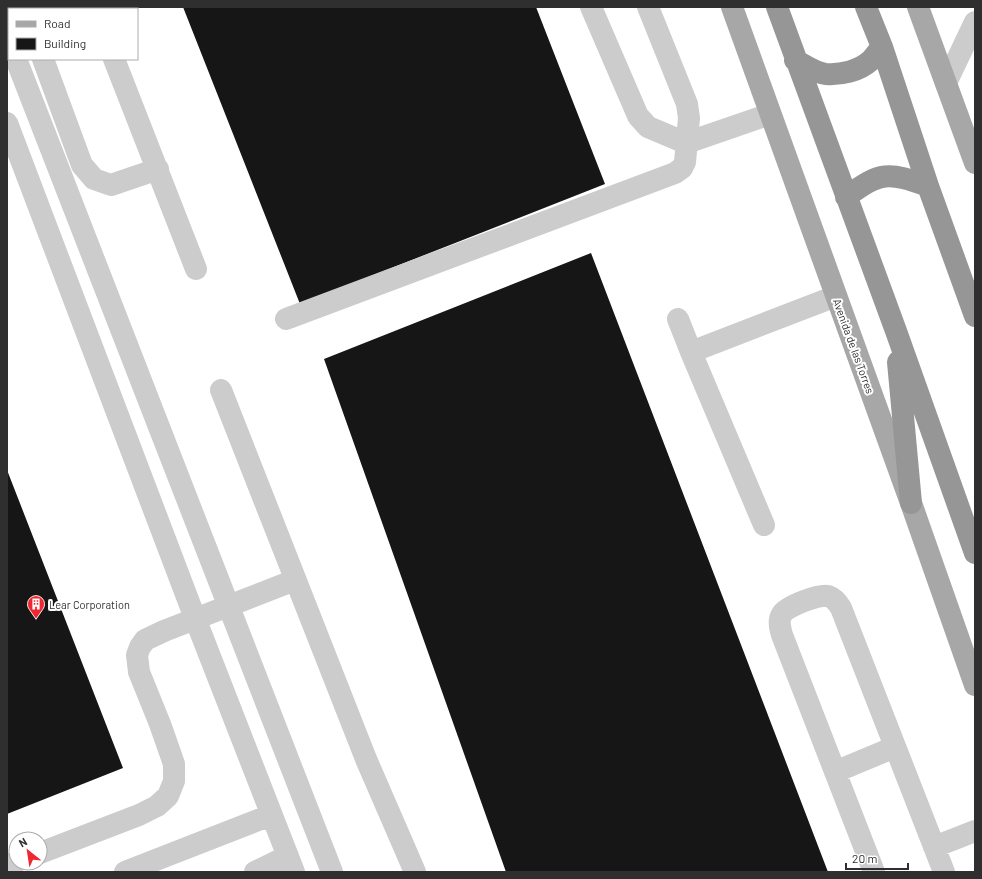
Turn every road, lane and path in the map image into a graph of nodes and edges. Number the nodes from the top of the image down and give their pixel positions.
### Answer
1 (591, 7) edge
2 (648, 7) edge
3 (732, 7) edge
4 (777, 7) edge
5 (866, 7) edge
6 (918, 7) edge
7 (975, 22) edge
8 (882, 47) junction
9 (16, 60) edge
10 (43, 60) edge
11 (114, 60) edge
12 (795, 60) junction
13 (946, 83) junction
14 (770, 114) junction
15 (7, 123) edge
16 (686, 143) junction
17 (975, 163) edge
18 (158, 169) junction
19 (928, 186) junction
20 (846, 197) junction
21 (196, 269) dead end
22 (836, 296) junction
23 (975, 316) edge
24 (678, 318) dead end
25 (286, 319) dead end
26 (896, 331) junction
27 (691, 352) junction
28 (221, 390) dead end
29 (911, 503) junction
30 (764, 525) dead end
31 (975, 553) edge
32 (295, 580) junction
33 (229, 605) junction
34 (195, 618) junction
35 (975, 685) edge
36 (895, 747) junction
37 (835, 772) junction
38 (271, 815) junction
39 (975, 831) edge
40 (934, 847) junction
41 (48, 850) edge
42 (291, 864) edge
43 (125, 872) edge
44 (255, 872) edge
45 (332, 872) edge
46 (415, 872) edge
47 (874, 872) edge
48 (944, 872) edge

1 - 16 street
2 - 16 street
3 - 14 main road, Avenida de las Torres
4 - 12 highway
5 - 8 highway
6 - 13 main road
7 - 13 street
8 - 12 highway
8 - 19 highway
9 - 33 street
10 - 18 street
11 - 18 street
12 - 20 highway
13 - 17 main road
14 - 16 street
14 - 22 main road, Avenida de las Torres
15 - 34 street
16 - 25 street
18 - 21 street
19 - 20 highway
19 - 23 highway
20 - 26 highway
22 - 27 street
22 - 29 main road, Avenida de las Torres
24 - 27 street
26 - 29 highway
26 - 31 highway
27 - 30 street
28 - 32 street
29 - 35 main road, Avenida de las Torres
32 - 33 street
32 - 46 street
33 - 34 street
33 - 45 street
34 - 38 street
34 - 41 street
36 - 37 street
36 - 37 street
36 - 40 street
37 - 47 street
38 - 42 street
38 - 43 street
39 - 40 street
40 - 48 street
42 - 44 street

